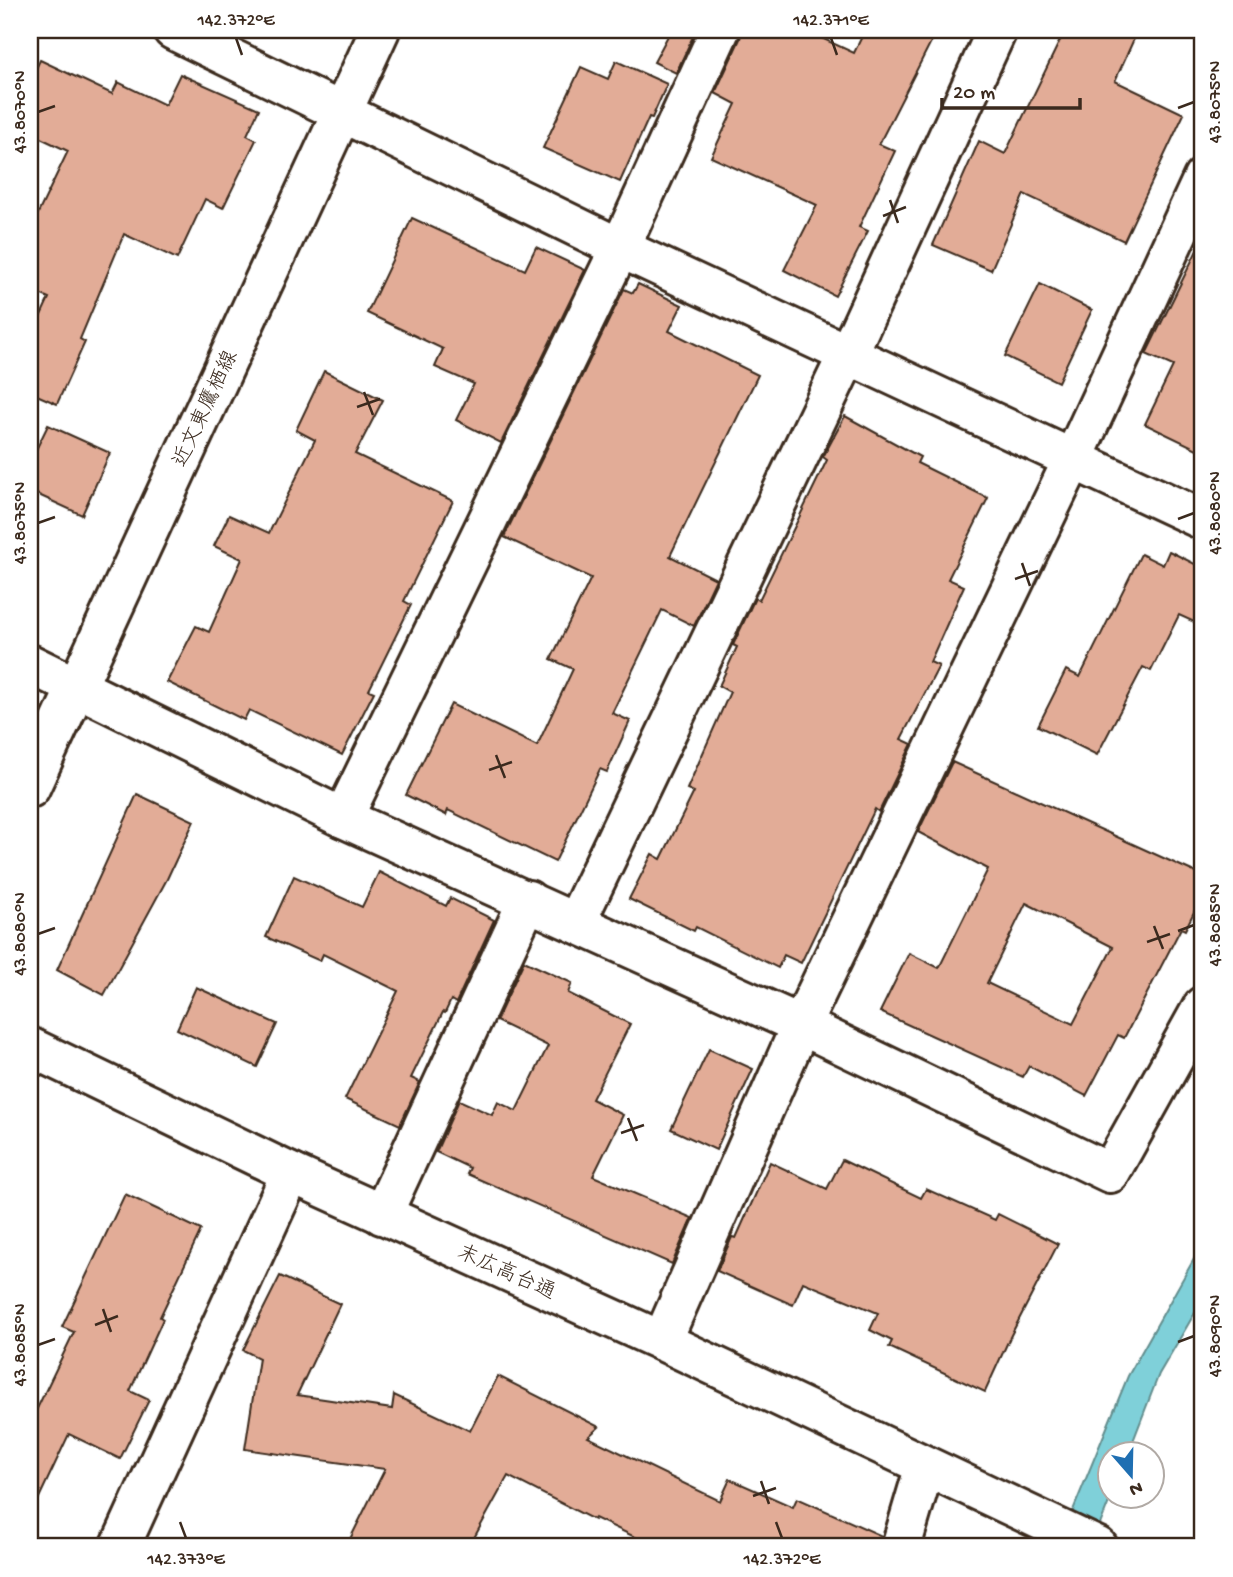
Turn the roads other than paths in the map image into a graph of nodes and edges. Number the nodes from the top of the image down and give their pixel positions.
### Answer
1 (173, 30) edge
2 (380, 30) edge
3 (720, 30) edge
4 (997, 30) edge
5 (342, 111) junction
6 (1203, 178) edge
7 (620, 248) junction
8 (848, 354) junction
9 (1073, 459) junction
10 (1203, 520) edge
11 (30, 664) edge
12 (76, 685) junction
13 (30, 788) edge
14 (343, 818) junction
15 (528, 900) junction
16 (576, 922) junction
17 (1203, 1006) edge
18 (801, 1025) junction
19 (30, 1047) edge
20 (291, 1173) junction
21 (382, 1214) junction
22 (662, 1341) junction
23 (925, 1466) junction
24 (120, 1547) edge
25 (901, 1547) edge
26 (1098, 1547) edge

1 - 5 street
2 - 5 street, 近文東鷹栖線
3 - 7 street
4 - 8 street
5 - 7 street
5 - 12 street, 近文東鷹栖線
6 - 9 street
7 - 8 street
7 - 14 street
8 - 9 street
8 - 16 street
9 - 10 street
9 - 18 street
11 - 12 street
12 - 13 street, 近文東鷹栖線
12 - 14 street
14 - 15 street
15 - 16 street
15 - 21 street
16 - 18 street
17 - 18 street
18 - 22 street
19 - 20 street, 末広高台通
20 - 21 street, 末広高台通
20 - 24 street
21 - 22 street, 末広高台通
22 - 23 street, 末広高台通
23 - 25 street
23 - 26 street, 末広高台通

